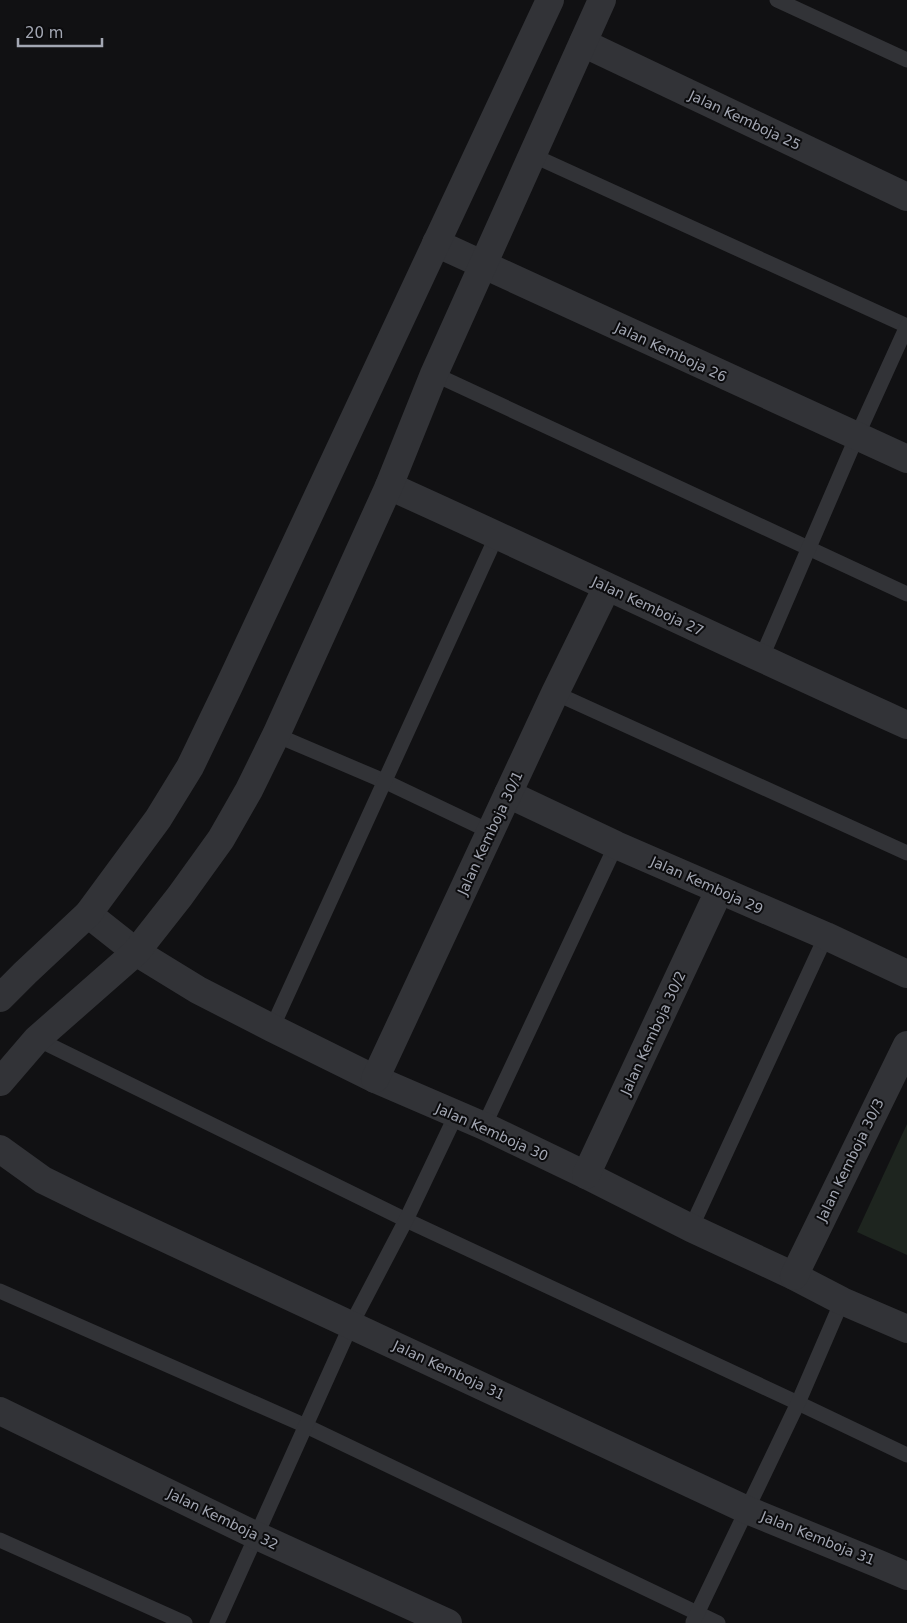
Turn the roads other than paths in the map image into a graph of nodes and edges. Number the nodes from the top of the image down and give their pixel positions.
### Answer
1 (550, 0) edge
2 (602, 0) edge
3 (777, 0) edge
4 (583, 43) junction
5 (907, 60) edge
6 (532, 155) junction
7 (907, 197) edge
8 (436, 243) junction
9 (482, 265) junction
10 (907, 326) edge
11 (434, 374) junction
12 (856, 436) junction
13 (907, 459) edge
14 (389, 486) junction
15 (497, 535) junction
16 (809, 549) junction
17 (607, 588) junction
18 (907, 594) edge
19 (761, 659) junction
20 (555, 693) junction
21 (907, 725) edge
22 (276, 735) junction
23 (384, 781) junction
24 (508, 794) junction
25 (491, 832) junction
26 (616, 844) junction
27 (907, 853) edge
28 (719, 891) junction
29 (88, 914) junction
30 (826, 936) junction
31 (136, 952) junction
32 (907, 974) edge
33 (0, 998) edge
34 (272, 1028) junction
35 (37, 1039) junction
36 (907, 1045) edge
37 (375, 1079) junction
38 (0, 1082) edge
39 (456, 1115) junction
40 (484, 1126) junction
41 (0, 1149) edge
42 (586, 1175) junction
43 (406, 1220) junction
44 (691, 1228) junction
45 (794, 1276) junction
46 (0, 1291) edge
47 (842, 1300) junction
48 (351, 1325) junction
49 (907, 1329) edge
50 (798, 1403) junction
51 (0, 1411) edge
52 (306, 1426) junction
53 (907, 1455) edge
54 (747, 1510) junction
55 (255, 1535) junction
56 (0, 1540) edge
57 (907, 1576) edge
58 (694, 1618) edge
59 (185, 1623) edge
60 (217, 1623) edge
61 (448, 1623) edge
62 (718, 1623) edge

1 - 8 street
2 - 4 street
3 - 5 lane
4 - 6 street
4 - 7 street, Jalan Kemboja 25
6 - 9 street
6 - 10 lane
8 - 9 street, Jalan Kemboja 26
8 - 29 street
9 - 11 street
9 - 12 street, Jalan Kemboja 26
10 - 12 lane
11 - 14 street
11 - 16 lane
12 - 13 street, Jalan Kemboja 26
12 - 16 lane
14 - 15 street, Jalan Kemboja 27
14 - 22 street
15 - 17 street, Jalan Kemboja 27
15 - 23 lane
16 - 18 lane
16 - 19 lane
17 - 19 street, Jalan Kemboja 27
17 - 20 street, Jalan Kemboja 30/1
19 - 21 street, Jalan Kemboja 27
20 - 24 street, Jalan Kemboja 30/1
20 - 27 lane
22 - 23 lane
22 - 31 street
23 - 25 lane
23 - 34 lane
24 - 25 street, Jalan Kemboja 30/1
24 - 26 street, Jalan Kemboja 29
25 - 37 street, Jalan Kemboja 30/1
26 - 28 street, Jalan Kemboja 29
26 - 40 lane
28 - 30 street, Jalan Kemboja 29
28 - 42 street, Jalan Kemboja 30/2
29 - 31 street, Jalan Kemboja 30
29 - 33 street
30 - 32 street, Jalan Kemboja 29
30 - 44 lane
31 - 34 street, Jalan Kemboja 30
31 - 35 street
34 - 37 street, Jalan Kemboja 30
35 - 38 street
35 - 43 lane
36 - 45 street, Jalan Kemboja 30/3
37 - 39 street, Jalan Kemboja 30
39 - 40 street, Jalan Kemboja 30
39 - 43 lane
40 - 42 street, Jalan Kemboja 30
41 - 48 street, Jalan Kemboja 31
42 - 44 street, Jalan Kemboja 30
43 - 48 lane
43 - 50 lane
44 - 45 street, Jalan Kemboja 30
45 - 47 street, Jalan Kemboja 30
46 - 52 lane
47 - 49 street, Jalan Kemboja 30
47 - 50 lane
48 - 52 lane
48 - 54 street, Jalan Kemboja 31
50 - 53 lane
50 - 54 lane
51 - 55 street, Jalan Kemboja 32
52 - 55 lane
52 - 58 lane
54 - 57 street, Jalan Kemboja 31
54 - 58 lane
55 - 60 lane
55 - 61 street, Jalan Kemboja 32
56 - 59 lane
58 - 62 lane

